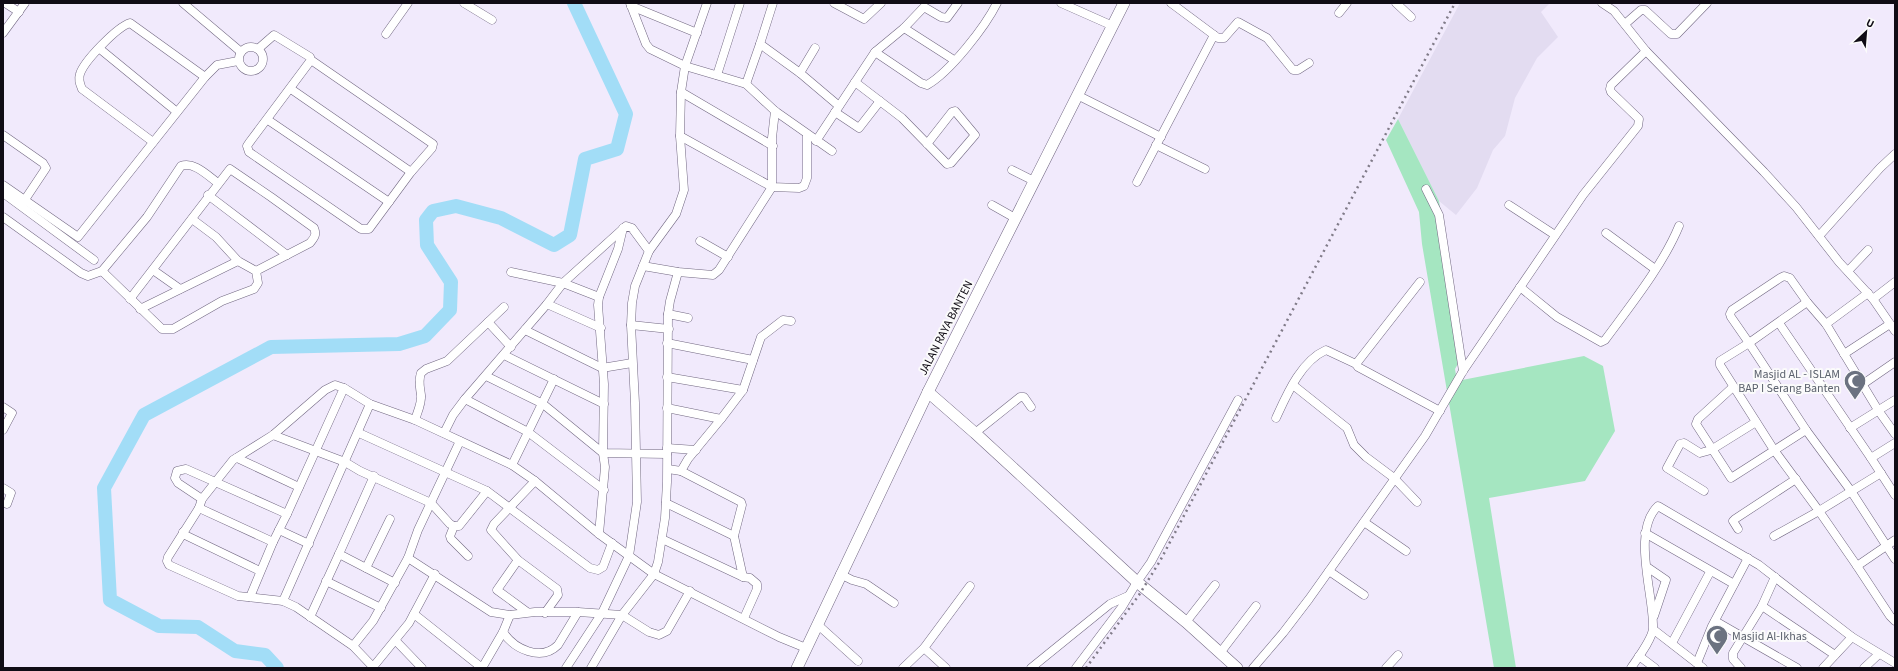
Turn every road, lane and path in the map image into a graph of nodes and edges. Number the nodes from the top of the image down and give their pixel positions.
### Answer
1 (5, 3) edge
2 (25, 3) edge
3 (183, 3) edge
4 (408, 3) edge
5 (464, 3) edge
6 (706, 3) edge
7 (740, 3) edge
8 (774, 3) edge
9 (834, 3) edge
10 (881, 3) edge
11 (958, 3) edge
12 (997, 3) edge
13 (1061, 3) edge
14 (1124, 3) edge
15 (1171, 3) edge
16 (1347, 3) edge
17 (1396, 3) edge
18 (1602, 3) edge
19 (1707, 3) edge
20 (630, 4) edge
21 (925, 5) edge
22 (19, 12) junction
23 (1339, 13) dead end
24 (1411, 17) dead end
25 (492, 20) dead end
26 (1625, 24) junction
27 (1113, 26) junction
28 (904, 28) junction
29 (3, 33) edge
30 (696, 33) junction
31 (386, 34) dead end
32 (1214, 35) junction
33 (760, 44) junction
34 (815, 48) dead end
35 (100, 49) junction
36 (258, 49) junction
37 (1646, 51) junction
38 (241, 52) junction
39 (875, 52) junction
40 (311, 60) junction
41 (954, 60) junction
42 (238, 61) junction
43 (1309, 63) dead end
44 (685, 66) junction
45 (800, 73) junction
46 (717, 76) junction
47 (205, 77) junction
48 (855, 82) junction
49 (746, 84) junction
50 (291, 89) junction
51 (681, 92) junction
52 (1081, 96) junction
53 (880, 101) junction
54 (837, 109) junction
55 (775, 111) junction
56 (177, 112) junction
57 (268, 120) junction
58 (3, 135) edge
59 (807, 135) junction
60 (680, 136) junction
61 (1161, 136) junction
62 (816, 141) junction
63 (153, 142) junction
64 (927, 144) junction
65 (1156, 145) junction
66 (773, 146) junction
67 (832, 151) dead end
68 (1895, 154) edge
69 (1205, 169) dead end
70 (1012, 170) dead end
71 (411, 172) junction
72 (1034, 181) junction
73 (1137, 182) dead end
74 (218, 184) junction
75 (3, 185) edge
76 (772, 187) junction
77 (1426, 189) dead end
78 (3, 193) edge
79 (208, 196) junction
80 (24, 201) junction
81 (389, 202) junction
82 (992, 205) dead end
83 (1509, 205) dead end
84 (3, 217) edge
85 (1015, 218) junction
86 (192, 219) junction
87 (1679, 226) dead end
88 (623, 228) junction
89 (1606, 233) dead end
90 (1555, 235) junction
91 (1819, 236) junction
92 (700, 241) dead end
93 (1868, 250) dead end
94 (649, 251) junction
95 (287, 255) junction
96 (728, 257) junction
97 (94, 260) dead end
98 (238, 261) junction
99 (643, 266) junction
100 (1655, 269) junction
101 (102, 270) junction
102 (153, 270) junction
103 (1848, 271) junction
104 (256, 272) junction
105 (510, 272) dead end
106 (678, 272) junction
107 (1420, 282) dead end
108 (1895, 282) edge
109 (563, 283) junction
110 (1520, 287) junction
111 (180, 289) junction
112 (1870, 296) junction
113 (599, 297) junction
114 (130, 299) junction
115 (1807, 302) junction
116 (547, 304) junction
117 (504, 307) dead end
118 (140, 309) junction
119 (668, 314) junction
120 (688, 318) dead end
121 (791, 321) dead end
122 (488, 322) junction
123 (1779, 323) junction
124 (1826, 324) junction
125 (1890, 324) junction
126 (631, 326) junction
127 (601, 328) junction
128 (669, 329) junction
129 (525, 330) junction
130 (1895, 331) edge
131 (667, 343) junction
132 (1749, 343) junction
133 (511, 347) junction
134 (1844, 354) junction
135 (504, 355) junction
136 (753, 360) junction
137 (1895, 362) edge
138 (632, 364) junction
139 (1356, 364) junction
140 (602, 368) junction
141 (1463, 371) junction
142 (486, 376) junction
143 (667, 377) junction
144 (554, 379) junction
145 (1863, 384) junction
146 (1293, 385) junction
147 (1733, 387) junction
148 (344, 388) junction
149 (743, 390) junction
150 (928, 392) junction
151 (465, 399) junction
152 (1238, 400) dead end
153 (1895, 400) edge
154 (370, 404) junction
155 (543, 404) junction
156 (604, 404) junction
157 (3, 407) edge
158 (1032, 407) dead end
159 (667, 408) junction
160 (1878, 410) junction
161 (1440, 411) junction
162 (1276, 418) dead end
163 (721, 419) junction
164 (414, 420) junction
165 (1756, 422) junction
166 (1850, 428) junction
167 (3, 430) edge
168 (1806, 430) junction
169 (528, 432) junction
170 (358, 433) junction
171 (444, 433) junction
172 (976, 433) junction
173 (1895, 434) edge
174 (272, 435) junction
175 (460, 441) junction
176 (1895, 443) edge
177 (317, 450) junction
178 (696, 450) junction
179 (1712, 450) junction
180 (1774, 450) junction
181 (667, 451) junction
182 (603, 453) junction
183 (637, 453) junction
184 (237, 458) junction
185 (1871, 458) junction
186 (345, 462) junction
187 (512, 465) junction
188 (668, 469) junction
189 (446, 471) junction
190 (681, 471) junction
191 (1881, 473) junction
192 (374, 476) junction
193 (1394, 478) junction
194 (1796, 479) junction
195 (215, 481) junction
196 (535, 481) junction
197 (299, 487) junction
198 (3, 488) edge
199 (604, 490) junction
200 (487, 491) junction
201 (1704, 491) dead end
202 (1851, 491) junction
203 (1894, 492) edge
204 (202, 499) junction
205 (1417, 502) dead end
206 (432, 503) junction
207 (666, 503) junction
208 (7, 504) dead end
209 (511, 507) junction
210 (199, 508) junction
211 (1819, 511) junction
212 (287, 514) junction
213 (390, 519) dead end
214 (1364, 522) junction
215 (454, 526) junction
216 (1738, 529) dead end
217 (279, 530) junction
218 (183, 532) junction
219 (1645, 533) junction
220 (599, 534) junction
221 (734, 536) junction
222 (1774, 536) dead end
223 (662, 539) junction
224 (1895, 540) edge
225 (273, 542) junction
226 (612, 543) junction
227 (309, 544) junction
228 (1887, 546) junction
229 (1406, 552) dead end
230 (339, 554) junction
231 (468, 556) dead end
232 (629, 556) junction
233 (408, 558) junction
234 (1748, 558) junction
235 (1895, 559) edge
236 (518, 560) junction
237 (1857, 566) junction
238 (1647, 567) junction
239 (366, 568) junction
240 (260, 571) junction
241 (1329, 571) junction
242 (1710, 572) junction
243 (435, 574) junction
244 (654, 574) junction
245 (840, 574) junction
246 (743, 576) junction
247 (1775, 577) junction
248 (326, 581) junction
249 (1136, 582) junction
250 (395, 583) junction
251 (1734, 584) junction
252 (1216, 585) dead end
253 (970, 586) dead end
254 (690, 590) junction
255 (1364, 595) dead end
256 (1128, 596) junction
257 (250, 597) junction
258 (283, 601) junction
259 (894, 603) dead end
260 (1256, 606) dead end
261 (1762, 606) junction
262 (380, 608) junction
263 (527, 612) junction
264 (545, 612) junction
265 (578, 612) junction
266 (602, 613) junction
267 (414, 614) junction
268 (510, 615) junction
269 (622, 615) junction
270 (310, 616) junction
271 (744, 618) junction
272 (1652, 620) junction
273 (1715, 621) junction
274 (1895, 621) edge
275 (1186, 622) junction
276 (817, 624) junction
277 (1654, 630) junction
278 (503, 632) junction
279 (1743, 636) junction
280 (1852, 636) junction
281 (396, 641) junction
282 (1672, 643) junction
283 (353, 646) junction
284 (806, 648) junction
285 (924, 648) junction
286 (1220, 653) junction
287 (1879, 654) junction
288 (1398, 655) dead end
289 (1835, 655) junction
290 (1639, 656) junction
291 (858, 661) dead end
292 (1895, 662) edge
293 (1700, 666) edge
294 (374, 667) edge
295 (422, 668) edge
296 (482, 668) edge
297 (566, 668) edge
298 (591, 668) edge
299 (797, 668) edge
300 (903, 668) edge
301 (946, 668) edge
302 (1030, 668) edge
303 (1076, 668) edge
304 (1237, 668) edge
305 (1252, 668) edge
306 (1386, 668) edge
307 (1631, 668) edge
308 (1655, 668) edge
309 (1741, 668) edge
310 (1797, 668) edge
311 (1823, 668) edge
312 (1864, 668) edge

1 - 22 street
2 - 22 street
3 - 38 street
4 - 31 street
5 - 25 street
6 - 30 street
7 - 46 street
8 - 33 street
9 - 10 street
11 - 21 street
12 - 41 street
13 - 27 street
14 - 27 main road, JALAN RAYA BANTEN
15 - 32 street
16 - 23 street
17 - 24 street
18 - 26 street
19 - 26 street
20 - 30 street
20 - 44 street
21 - 28 street
22 - 29 street
26 - 37 street
27 - 52 main road, JALAN RAYA BANTEN
28 - 39 street
28 - 41 street
30 - 44 street
32 - 43 street
32 - 61 street
33 - 45 street
33 - 49 street
34 - 45 street
35 - 47 street
35 - 56 street
35 - 63 street
36 - 38 street
36 - 40 street
36 - 42 street
37 - 90 street
37 - 91 street
38 - 42 street
39 - 41 street
39 - 48 street
40 - 50 street
40 - 71 street
42 - 47 street
44 - 46 street
44 - 51 street
45 - 54 street
46 - 49 street
47 - 56 street
48 - 53 street
48 - 54 street
49 - 55 street
50 - 57 street
50 - 71 street
51 - 60 street
51 - 66 street
52 - 61 street
52 - 72 main road, JALAN RAYA BANTEN
53 - 54 street
53 - 64 street
54 - 62 street
55 - 59 street
55 - 66 street
56 - 63 street
57 - 81 street
57 - 81 street
58 - 80 street
59 - 62 street
59 - 76 street
60 - 76 street
60 - 94 street
61 - 65 street
62 - 67 street
63 - 80 street
64 - 64 street
65 - 69 street
65 - 73 street
66 - 76 street
68 - 91 street
70 - 72 street
71 - 81 street
72 - 85 main road, JALAN RAYA BANTEN
74 - 79 street
74 - 95 street
74 - 101 street
75 - 80 street
76 - 96 street
77 - 141 street
78 - 97 street
79 - 86 street
79 - 95 street
82 - 85 street
83 - 90 street
84 - 101 street
85 - 150 main road, JALAN RAYA BANTEN
86 - 98 street
86 - 102 street
87 - 100 street
88 - 94 street
88 - 109 street
88 - 113 street
89 - 100 street
90 - 110 street
91 - 103 street
92 - 96 street
93 - 103 street
94 - 99 street
95 - 104 street
96 - 106 street
98 - 104 street
98 - 111 street
99 - 106 street
99 - 126 street
100 - 110 street
101 - 114 street
102 - 111 street
102 - 114 street
103 - 112 street
104 - 118 street
105 - 109 street
106 - 119 street
107 - 139 street
108 - 112 street
109 - 113 street
109 - 116 street
110 - 141 street
111 - 118 street
112 - 124 street
112 - 125 street
113 - 127 street
114 - 118 street
115 - 123 street
115 - 124 street
115 - 132 street
116 - 127 street
116 - 129 street
117 - 122 street
119 - 120 street
119 - 128 street
121 - 136 street
122 - 133 street
122 - 164 street
123 - 132 street
123 - 166 street
124 - 134 street
125 - 130 street
125 - 134 street
126 - 128 street
126 - 138 street
127 - 140 street
128 - 131 street
129 - 133 street
129 - 140 street
131 - 136 street
131 - 143 street
132 - 147 street
132 - 168 street
133 - 135 street
134 - 145 street
135 - 142 street
135 - 144 street
136 - 149 street
137 - 145 street
138 - 140 street
138 - 183 street
139 - 146 street
139 - 161 street
140 - 156 street
141 - 161 street
142 - 151 street
142 - 155 street
143 - 149 street
143 - 159 street
144 - 155 street
144 - 156 street
145 - 160 street
146 - 162 street
146 - 193 street
147 - 165 street
147 - 179 street
148 - 154 street
148 - 174 street
148 - 177 street
149 - 163 street
150 - 172 main road
150 - 245 main road, JALAN RAYA BANTEN
151 - 169 street
151 - 171 street
152 - 249 street
153 - 160 street
154 - 164 street
154 - 170 street
155 - 169 street
155 - 182 street
156 - 182 street
157 - 167 street
158 - 172 street
159 - 163 street
159 - 181 street
160 - 166 street
160 - 173 street
161 - 193 street
163 - 178 street
164 - 171 street
165 - 179 street
165 - 180 street
166 - 185 street
168 - 180 street
168 - 202 street
169 - 187 street
169 - 199 street
170 - 186 street
170 - 189 street
171 - 175 street
172 - 249 main road
174 - 177 street
174 - 184 street
175 - 187 street
175 - 189 street
176 - 185 street
177 - 186 street
177 - 197 street
178 - 181 street
178 - 190 street
179 - 180 street
179 - 201 street
180 - 194 street
181 - 183 street
181 - 188 street
182 - 183 street
182 - 199 street
183 - 232 street
184 - 195 street
184 - 197 street
185 - 191 street
186 - 192 street
186 - 227 street
187 - 196 street
188 - 190 street
188 - 207 street
189 - 200 street
189 - 206 street
190 - 221 street
191 - 202 street
191 - 203 street
192 - 206 street
192 - 230 street
193 - 205 street
193 - 214 street
194 - 211 street
194 - 216 street
195 - 204 street
195 - 204 street
195 - 212 street
196 - 209 street
196 - 220 street
197 - 212 street
198 - 208 street
199 - 220 street
200 - 209 street
200 - 215 street
202 - 211 street
202 - 228 street
204 - 210 street
206 - 215 street
206 - 233 street
207 - 221 street
207 - 223 street
209 - 226 street
209 - 236 street
210 - 218 street
210 - 225 street
211 - 222 street
211 - 237 street
212 - 217 street
213 - 239 street
214 - 229 street
214 - 241 street
215 - 231 street
217 - 225 street
217 - 227 street
218 - 240 street
218 - 257 street
219 - 234 street
219 - 238 street
219 - 242 street
220 - 226 street
221 - 246 street
223 - 244 street
223 - 246 street
224 - 228 street
225 - 240 street
226 - 232 street
227 - 258 street
228 - 235 street
228 - 237 street
230 - 239 street
230 - 248 street
232 - 244 street
232 - 266 street
233 - 243 street
233 - 250 street
234 - 247 street
234 - 251 street
236 - 263 street
236 - 264 street
237 - 274 street
238 - 272 street
238 - 272 street
239 - 250 street
240 - 257 street
241 - 255 street
241 - 305 street
242 - 251 street
242 - 282 street
243 - 267 street
243 - 268 street
244 - 254 street
244 - 269 street
245 - 259 street
245 - 276 main road, JALAN RAYA BANTEN
246 - 271 street
247 - 261 street
247 - 280 street
248 - 262 street
248 - 270 street
249 - 256 street
249 - 275 main road
250 - 262 street
251 - 273 street
252 - 275 street
253 - 285 street
254 - 269 street
254 - 271 street
256 - 302 street
256 - 303 street
257 - 258 street
258 - 270 street
260 - 286 street
261 - 279 street
261 - 289 street
262 - 283 street
263 - 264 street
263 - 268 street
264 - 265 street
265 - 266 street
265 - 278 street
266 - 269 street
266 - 297 street
267 - 281 street
267 - 296 street
268 - 278 street
269 - 298 street
270 - 283 street
271 - 284 street
272 - 277 street
273 - 279 street
273 - 293 street
275 - 286 main road
276 - 284 main road, JALAN RAYA BANTEN
276 - 291 street
277 - 282 street
277 - 290 street
278 - 296 street
279 - 309 street
279 - 310 street
280 - 287 street
280 - 289 street
281 - 294 street
281 - 295 street
282 - 293 street
283 - 294 street
284 - 299 main road, JALAN RAYA BANTEN
285 - 300 street
285 - 301 street
286 - 304 main road
287 - 292 street
287 - 312 street
288 - 306 street
289 - 311 street
290 - 307 street
290 - 308 street

